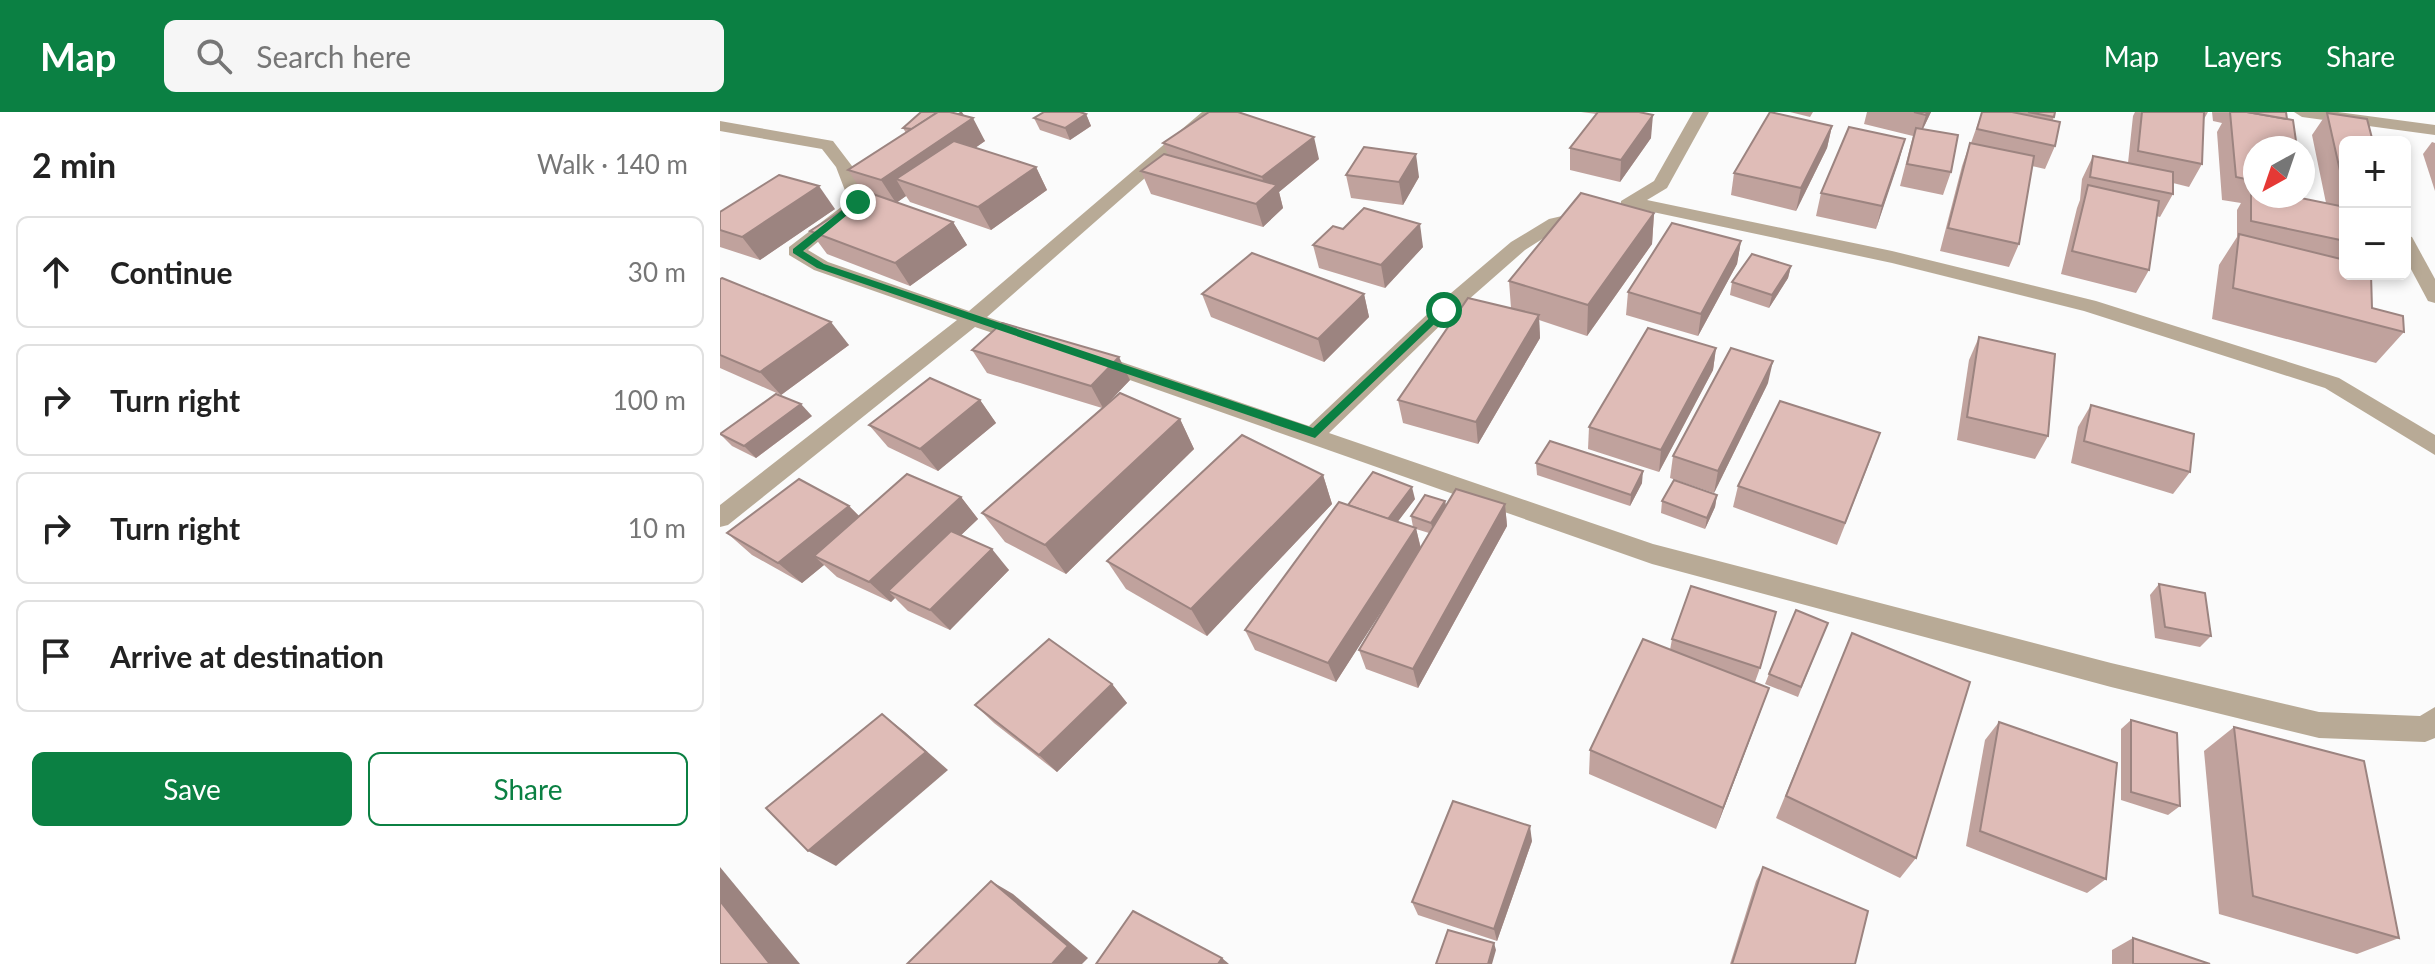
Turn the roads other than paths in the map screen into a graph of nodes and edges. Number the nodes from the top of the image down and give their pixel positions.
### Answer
1 (1212, 112) edge
2 (1701, 112) edge
3 (2302, 112) edge
4 (2370, 123) junction
5 (720, 126) edge
6 (2435, 130) edge
7 (2373, 136) edge
8 (1635, 203) junction
9 (2411, 252) edge
10 (2435, 297) edge
11 (972, 319) junction
12 (1047, 344) edge
13 (1077, 354) edge
14 (1315, 434) junction
15 (2435, 447) edge
16 (720, 518) edge
17 (2435, 720) edge

1 - 11 street
2 - 8 street
3 - 4 street
4 - 6 street
4 - 7 street
5 - 11 street
8 - 14 street
8 - 15 street
9 - 10 street
11 - 12 street
11 - 16 street
13 - 14 street
14 - 17 street

